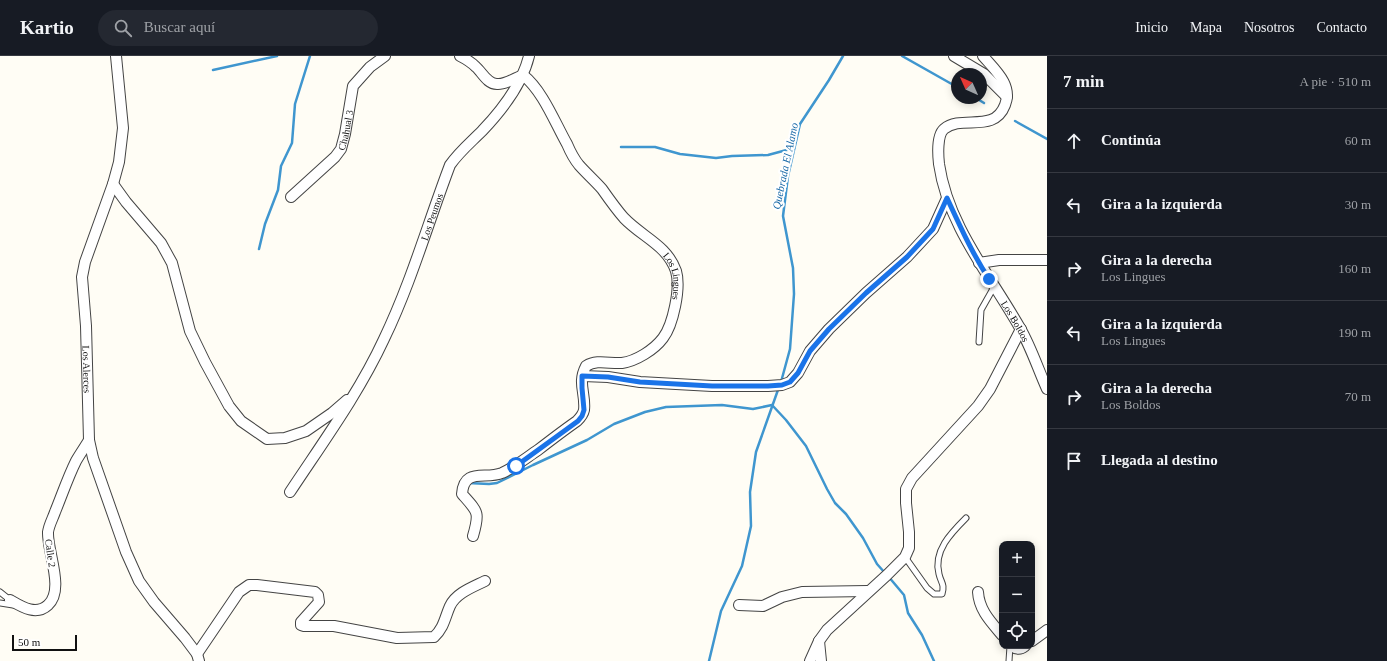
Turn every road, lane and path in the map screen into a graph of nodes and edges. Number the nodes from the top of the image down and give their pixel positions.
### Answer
1 (116, 56) edge
2 (385, 56) edge
3 (460, 56) edge
4 (529, 56) edge
5 (954, 56) edge
6 (983, 56) edge
7 (523, 76) junction
8 (1007, 97) junction
9 (113, 184) junction
10 (291, 197) dead end
11 (947, 198) junction
12 (1047, 260) edge
13 (979, 263) junction
14 (994, 287) junction
15 (1021, 329) junction
16 (979, 342) dead end
17 (582, 376) junction
18 (1047, 389) edge
19 (356, 392) junction
20 (89, 440) junction
21 (290, 492) dead end
22 (966, 518) dead end
23 (473, 536) dead end
24 (905, 557) junction
25 (485, 581) dead end
26 (868, 591) junction
27 (0, 592) edge
28 (978, 592) dead end
29 (9, 602) edge
30 (739, 605) dead end
31 (1047, 630) edge
32 (999, 632) edge
33 (1035, 639) edge
34 (819, 641) junction
35 (1011, 649) edge
36 (198, 657) edge
37 (810, 661) edge
38 (821, 661) edge
39 (1009, 661) edge

1 - 9 street, Los Alerces
2 - 10 street, Chahual 3
3 - 7 street
4 - 7 street, Los Peumos
5 - 8 street
6 - 8 street
7 - 17 street, Los Lingues
7 - 19 street, Los Peumos
8 - 11 street, Los Boldos
9 - 19 street
9 - 20 street, Los Alerces
11 - 13 street, Los Boldos
11 - 17 street
12 - 13 street
13 - 14 street, Los Boldos
14 - 15 street, Los Boldos
14 - 16 lane
15 - 18 street, Los Boldos
15 - 24 street
17 - 23 street
19 - 21 street, Los Peumos
20 - 29 street, Calle 2
20 - 36 street, Los Alerces
22 - 24 lane
24 - 26 street
25 - 36 street
26 - 30 street
26 - 34 street
27 - 29 lane
28 - 32 street
31 - 33 street
34 - 37 street
34 - 38 street
35 - 39 lane

